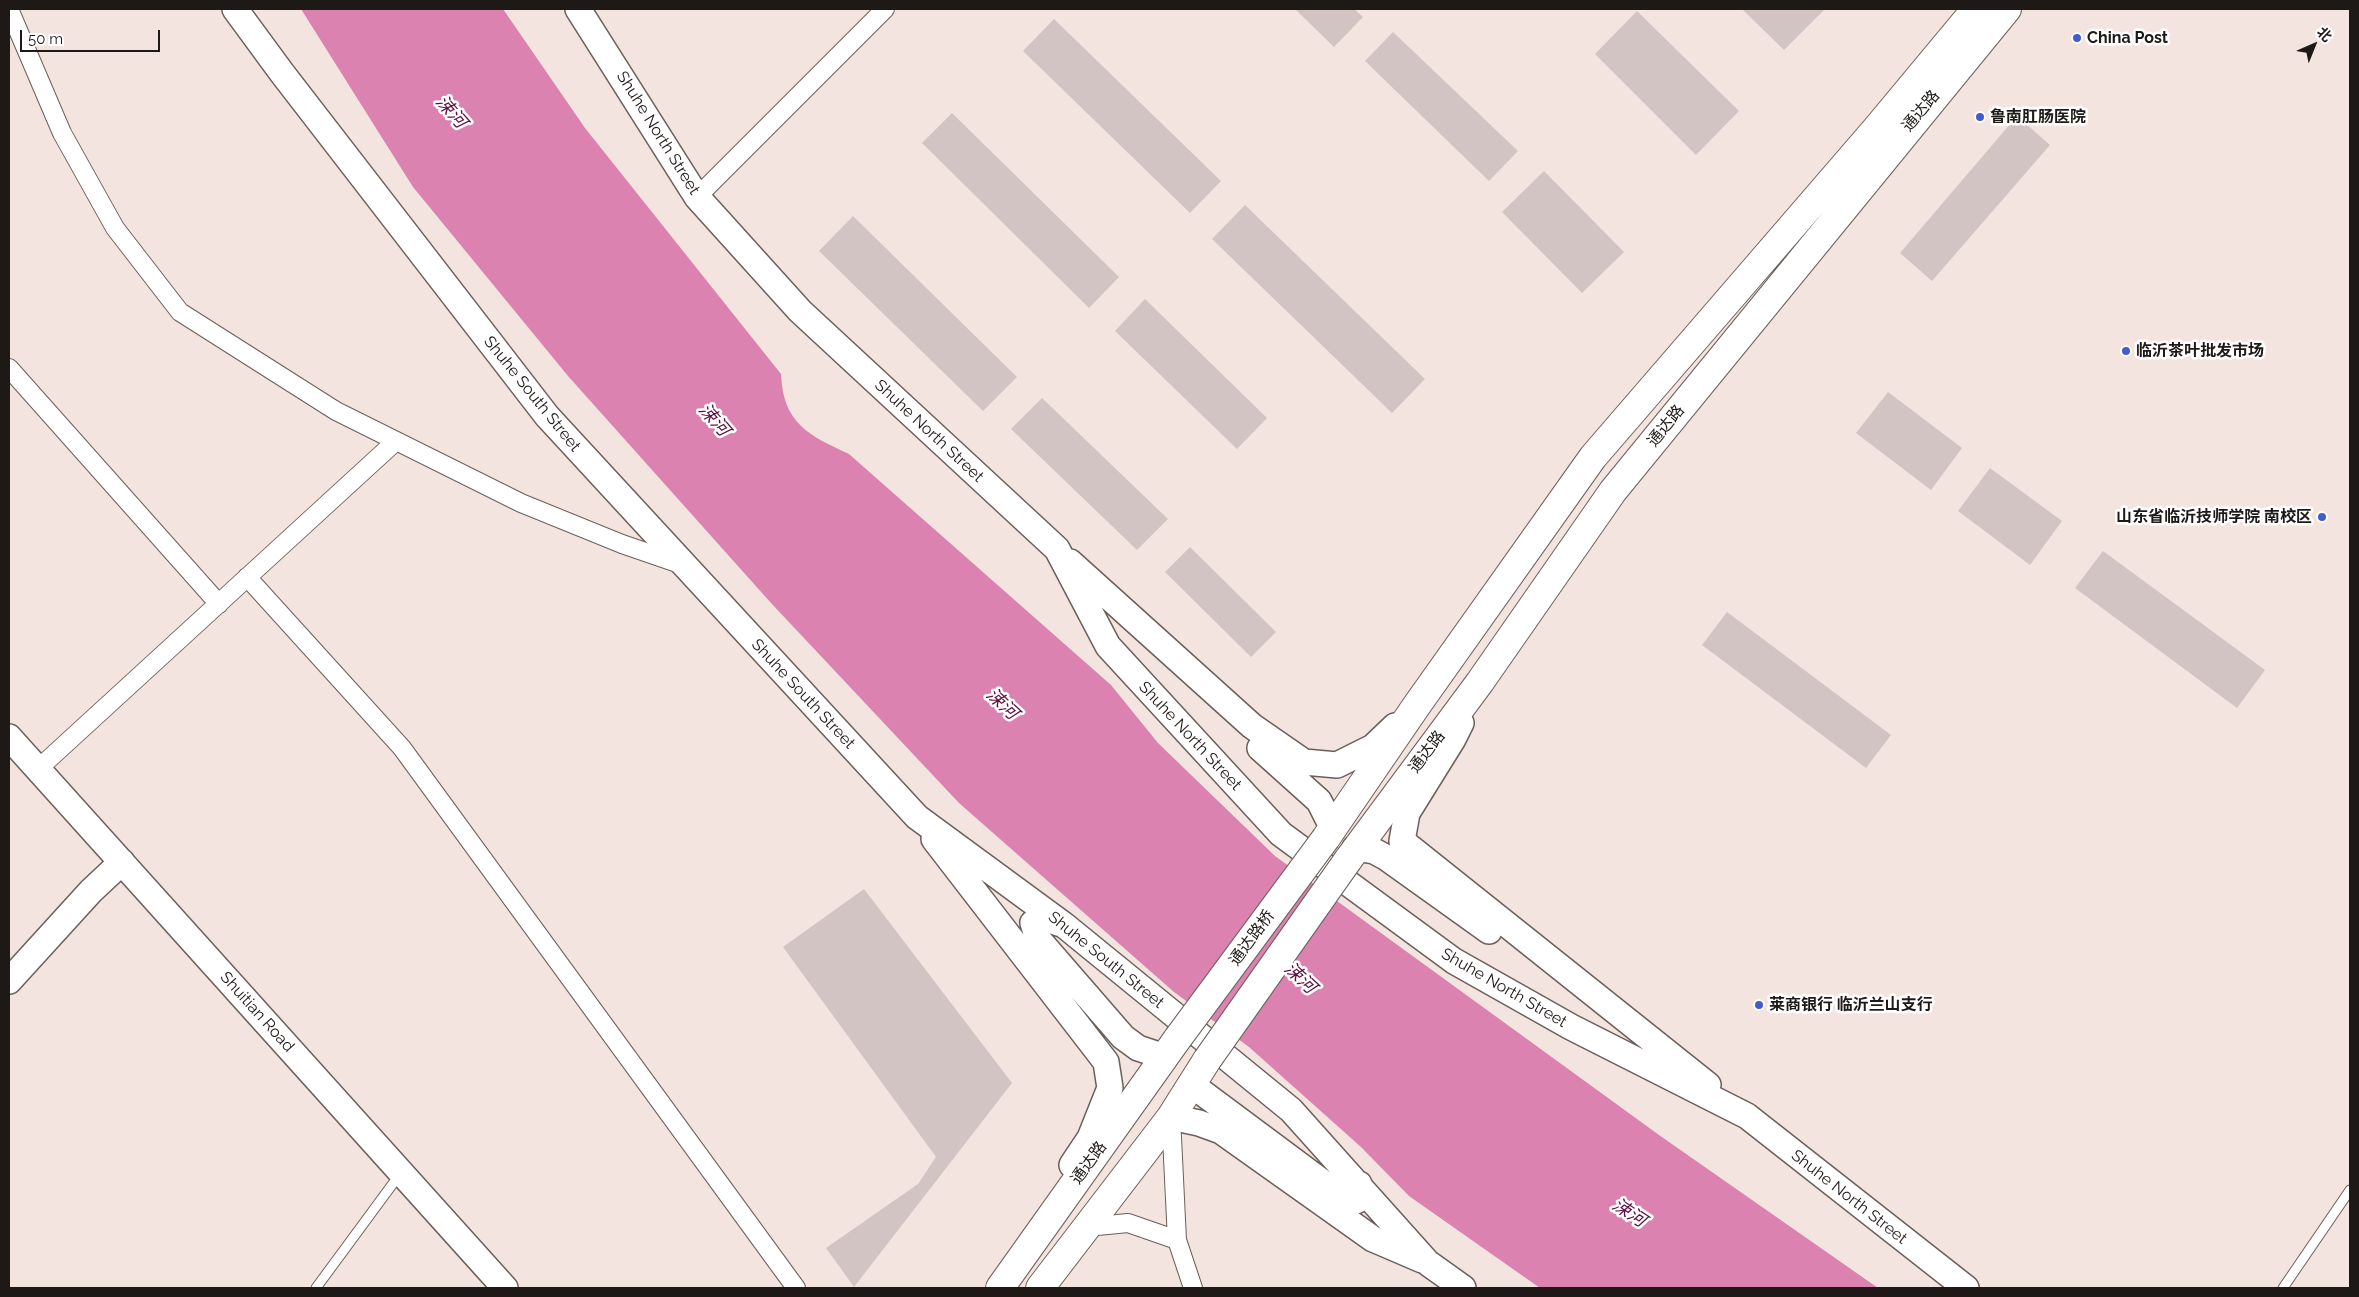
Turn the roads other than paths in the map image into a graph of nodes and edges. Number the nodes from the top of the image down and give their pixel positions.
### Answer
1 (9, 9) edge
2 (235, 9) edge
3 (578, 9) edge
4 (885, 9) edge
5 (1976, 9) edge
6 (2007, 9) edge
7 (697, 197) junction
8 (9, 368) edge
9 (396, 441) junction
10 (1056, 549) junction
11 (685, 566) junction
12 (247, 577) junction
13 (219, 604) junction
14 (1122, 662) junction
15 (1480, 682) junction
16 (1417, 705) junction
17 (9, 736) edge
18 (38, 769) junction
19 (917, 817) junction
20 (1329, 834) junction
21 (1351, 854) junction
22 (122, 862) junction
23 (1064, 925) junction
24 (9, 981) edge
25 (1571, 1027) junction
26 (1171, 1048) junction
27 (1192, 1085) junction
28 (1746, 1116) junction
29 (1170, 1117) junction
30 (401, 1172) junction
31 (1359, 1184) junction
32 (2350, 1190) edge
33 (1088, 1227) junction
34 (1177, 1240) junction
35 (1028, 1247) junction
36 (1428, 1263) junction
37 (316, 1288) edge
38 (506, 1288) edge
39 (796, 1288) edge
40 (1000, 1288) edge
41 (1040, 1288) edge
42 (1193, 1288) edge
43 (1463, 1288) edge
44 (1966, 1288) edge
45 (2283, 1288) edge

1 - 9 street
2 - 11 main road, Shuhe South Street
3 - 7 main road, Shuhe North Street
4 - 7 street
5 - 16 main road, 通达路
6 - 15 main road, 通达路
7 - 10 main road, Shuhe North Street
8 - 13 street
9 - 11 street
9 - 12 street
10 - 14 main road, Shuhe North Street
10 - 16 main road
11 - 19 main road, Shuhe South Street
12 - 13 street
12 - 39 street
13 - 18 street
14 - 20 main road
14 - 25 main road, Shuhe North Street
15 - 21 main road, 通达路
15 - 28 main road
16 - 20 main road, 通达路
17 - 18 main road, Shuitian Road
18 - 22 main road, Shuitian Road
19 - 23 main road, Shuhe South Street
19 - 35 main road
20 - 26 main road, 通达路桥, bridge
21 - 25 main road
21 - 27 main road, 通达路桥, bridge
22 - 24 main road
22 - 30 main road, Shuitian Road
23 - 26 main road
23 - 31 main road, Shuhe South Street
25 - 28 main road, Shuhe North Street
26 - 35 main road, 通达路
27 - 29 main road
27 - 31 main road
28 - 44 main road, Shuhe North Street
29 - 33 main road
29 - 34 street
29 - 36 main road
30 - 37 lane
30 - 38 main road, Shuitian Road
31 - 36 main road, Shuhe South Street
32 - 45 lane
33 - 34 street
33 - 41 main road
34 - 42 street
35 - 40 main road, 通达路
36 - 43 main road, Shuhe South Street

